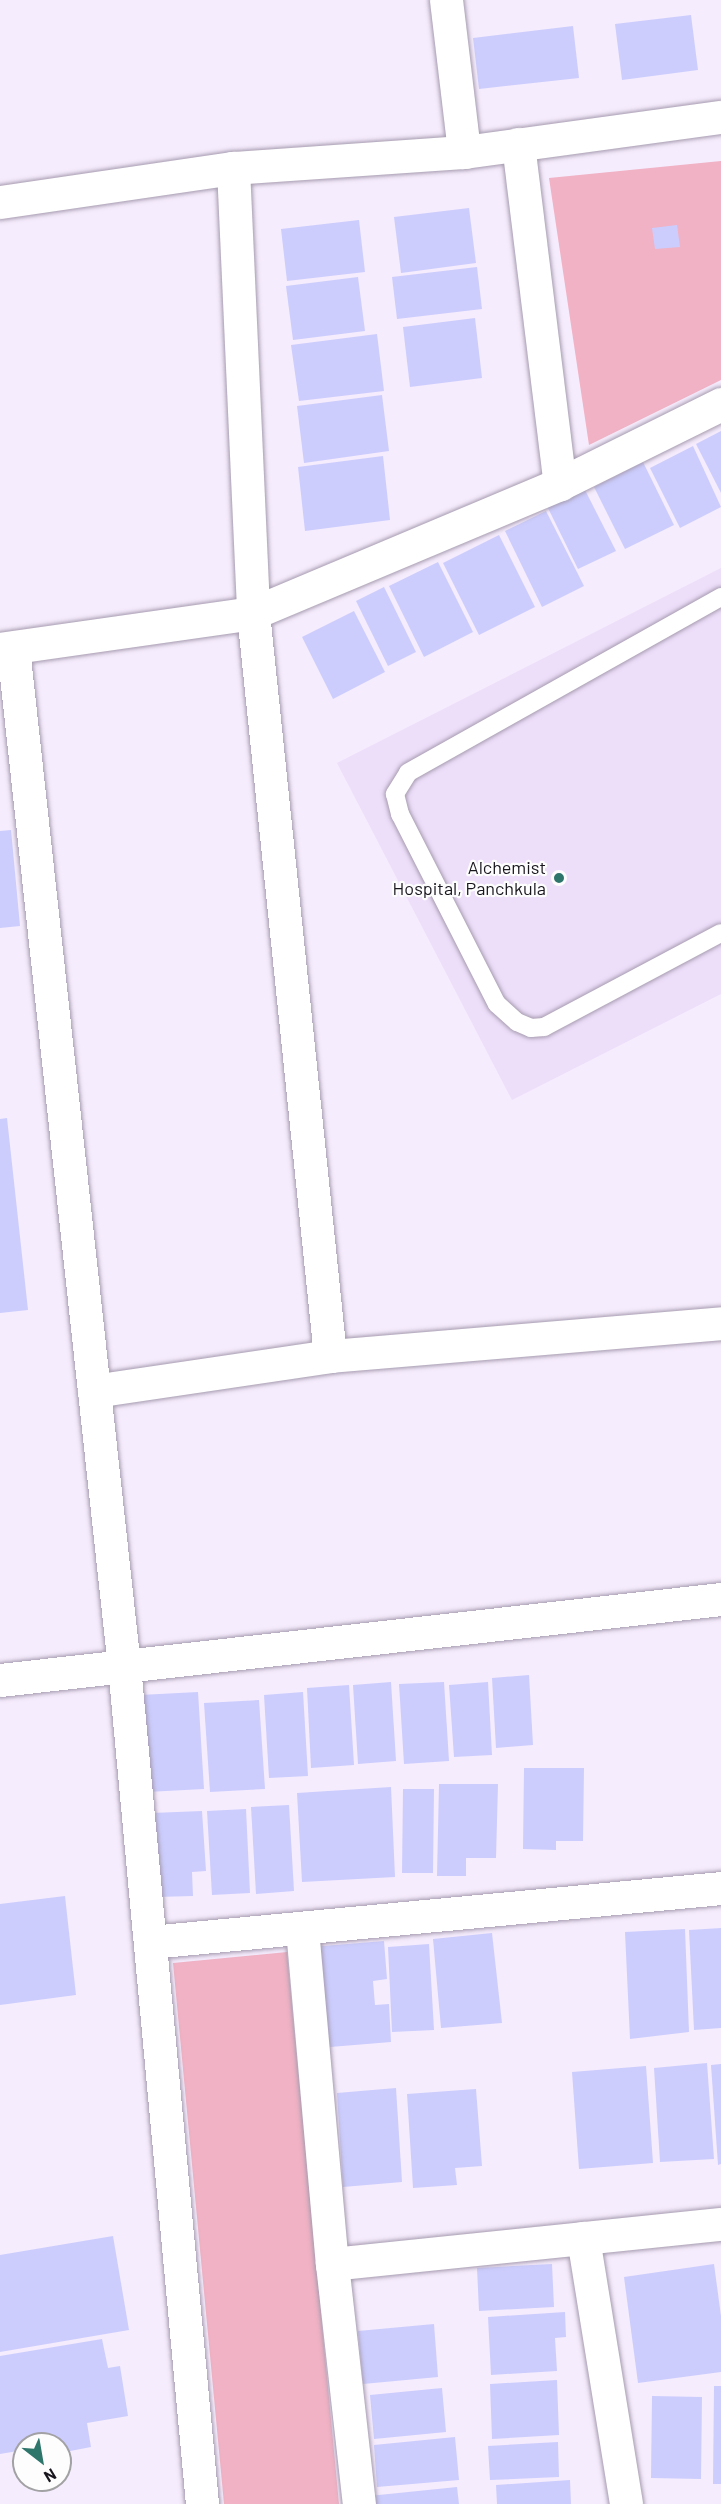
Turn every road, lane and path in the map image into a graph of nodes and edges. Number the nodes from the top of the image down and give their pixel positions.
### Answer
1 (446, 0) edge
2 (721, 117) edge
3 (518, 144) junction
4 (464, 152) junction
5 (233, 168) junction
6 (0, 202) edge
7 (721, 404) edge
8 (560, 484) junction
9 (721, 597) edge
10 (253, 613) junction
11 (6, 648) edge
12 (721, 933) edge
13 (721, 1323) edge
14 (330, 1356) junction
15 (94, 1391) junction
16 (721, 1599) edge
17 (124, 1666) junction
18 (0, 1680) edge
19 (721, 1888) edge
20 (302, 1929) junction
21 (150, 1942) junction
22 (721, 2224) edge
23 (584, 2238) junction
24 (332, 2264) junction
25 (202, 2504) edge
26 (359, 2504) edge
27 (626, 2504) edge

1 - 4 street
2 - 3 street
3 - 4 street
3 - 8 street
4 - 5 street
5 - 6 street
5 - 10 street
7 - 8 street
8 - 10 street
9 - 12 lane
10 - 11 street
10 - 14 street
11 - 15 street
13 - 14 street
14 - 15 street
15 - 17 street
16 - 17 street
17 - 18 street
17 - 21 street
19 - 20 street
20 - 21 street
20 - 24 street
21 - 25 street
22 - 23 street
23 - 24 street
23 - 27 street
24 - 26 street

